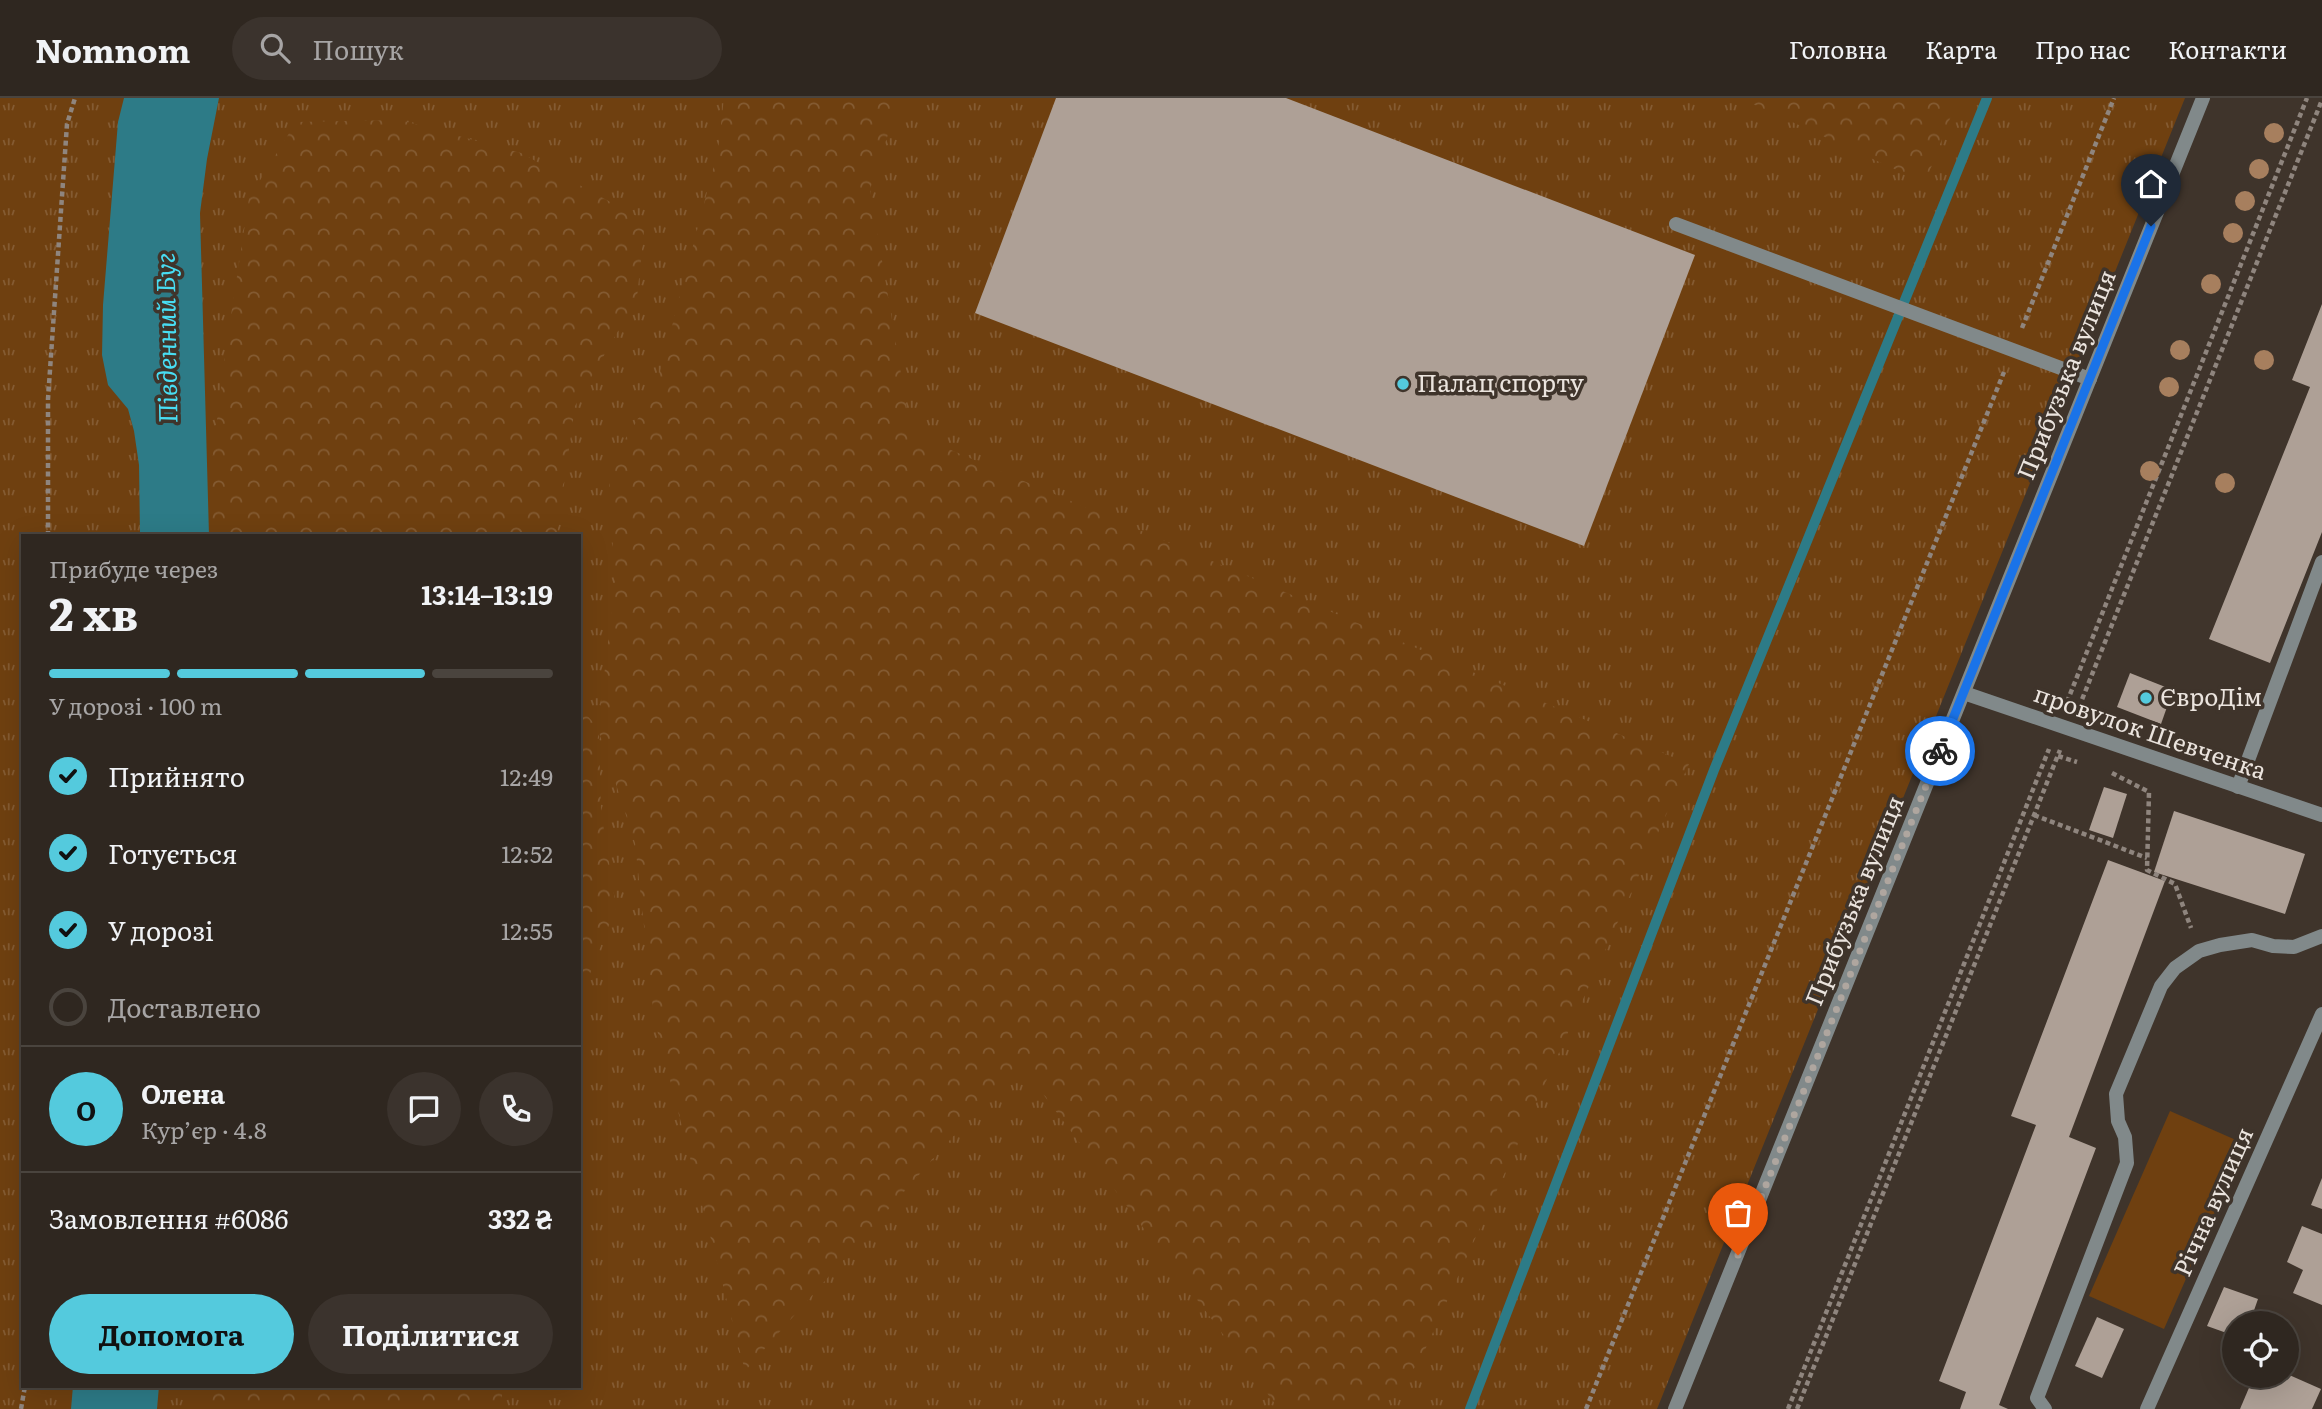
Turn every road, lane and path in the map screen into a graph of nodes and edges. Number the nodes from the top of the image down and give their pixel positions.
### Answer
1 (75, 98) edge
2 (2114, 98) edge
3 (2203, 98) edge
4 (2307, 98) edge
5 (1676, 224) dead end
6 (2012, 350) junction
7 (2090, 379) junction
8 (48, 534) edge
9 (2322, 562) edge
10 (1964, 693) junction
11 (2058, 726) junction
12 (2058, 756) dead end
13 (2084, 764) dead end
14 (2110, 772) dead end
15 (2238, 787) junction
16 (2034, 815) dead end
17 (2322, 816) edge
18 (2147, 858) junction
19 (2322, 936) edge
20 (2199, 950) junction
21 (2322, 1014) edge
22 (24, 1388) edge
23 (21, 1409) edge
24 (1586, 1409) edge
25 (1675, 1409) edge
26 (1788, 1409) edge
27 (2045, 1409) edge
28 (2147, 1409) edge

1 - 8 path
2 - 6 path
3 - 7 street, Прибузька вулиця
4 - 11 path
5 - 6 street
6 - 7 street
6 - 24 path
7 - 10 street, Прибузька вулиця
9 - 15 street
10 - 11 street, провулок Шевченка
10 - 25 street, Прибузька вулиця
11 - 15 street, провулок Шевченка
11 - 26 path
12 - 13 path
14 - 18 path
15 - 17 street, провулок Шевченка
16 - 18 path
18 - 20 path
19 - 20 street
20 - 27 street
21 - 28 street, Річна вулиця
22 - 23 path

